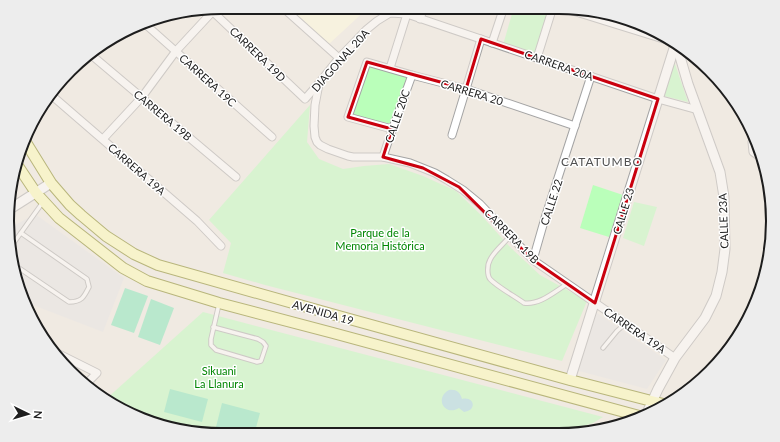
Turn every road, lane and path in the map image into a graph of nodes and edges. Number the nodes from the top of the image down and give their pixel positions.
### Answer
1 (209, 14) edge
2 (218, 14) edge
3 (290, 14) edge
4 (388, 14) edge
5 (407, 14) joint
6 (422, 14) edge
7 (502, 14) edge
8 (552, 14) edge
9 (587, 16) edge
10 (420, 19) junction
11 (149, 27) edge
12 (653, 36) edge
13 (481, 40) junction
14 (492, 43) junction
15 (674, 49) edge
16 (176, 51) junction
17 (679, 52) edge
18 (94, 57) edge
19 (339, 58) junction
20 (537, 58) junction
21 (390, 68) junction
22 (412, 75) junction
23 (591, 76) junction
24 (319, 84) junction
25 (466, 89) junction
26 (142, 97) junction
27 (55, 98) edge
28 (305, 99) joint
29 (658, 99) junction
30 (698, 110) junction
31 (575, 126) junction
32 (392, 129) junction
33 (452, 135) dead end
34 (272, 137) dead end
35 (104, 139) junction
36 (28, 146) edge
37 (384, 157) junction
38 (21, 169) edge
39 (236, 177) dead end
40 (51, 183) junction
41 (36, 193) junction
42 (43, 202) junction
43 (14, 207) edge
44 (21, 233) junction
45 (510, 236) junction
46 (15, 241) edge
47 (222, 246) dead end
48 (533, 260) junction
49 (20, 268) edge
50 (566, 284) junction
51 (219, 303) junction
52 (595, 303) junction
53 (625, 324) junction
54 (214, 327) junction
55 (603, 348) dead end
56 (65, 357) edge
57 (675, 358) junction
58 (570, 380) junction
59 (89, 381) edge
60 (661, 401) edge
61 (656, 404) edge
62 (633, 414) edge

1 - 16 street
2 - 28 street, CARRERA 19D
3 - 19 street
4 - 19 street, DIAGONAL 20A
5 - 10 street, DIAGONAL 20A
5 - 21 street
6 - 10 street
7 - 14 street
8 - 20 street
9 - 12 street
10 - 13 street, CARRERA 20A
11 - 16 street, CARRERA 19C
13 - 14 street, CARRERA 20A
13 - 25 street
14 - 20 street, CARRERA 20A
15 - 29 street, CALLE 23
16 - 26 street
16 - 34 street, CARRERA 19C
17 - 30 street, CALLE 23A
18 - 26 street, CARRERA 19B
19 - 24 street, DIAGONAL 20A
20 - 23 street, CARRERA 20A
21 - 22 street, CARRERA 20
21 - 32 street, CARRERA 20
22 - 25 street, CARRERA 20
22 - 32 street, CALLE 20C
23 - 29 street, CARRERA 20A
23 - 31 street, CALLE 22
24 - 28 street, DIAGONAL 20A
24 - 37 street
25 - 31 street, CARRERA 20
25 - 33 street
26 - 35 street
26 - 39 street, CARRERA 19B
27 - 35 street, CARRERA 19A
29 - 30 street, CARRERA 20A
29 - 52 street, CALLE 23
30 - 57 street, CALLE 23A
31 - 48 street, CALLE 22
32 - 37 street, CALLE 20C
35 - 47 street, CARRERA 19A
36 - 40 main road, AVENIDA 19
37 - 45 street, CARRERA 19B
38 - 41 main road, AVENIDA 19
40 - 41 street
40 - 58 main road, AVENIDA 19
41 - 42 main road, AVENIDA 19
41 - 43 street
42 - 44 lane
42 - 51 main road, AVENIDA 19
44 - 46 lane
44 - 49 lane
45 - 48 street, CARRERA 19B
45 - 50 lane
48 - 50 street, CARRERA 19B
50 - 52 street, CARRERA 19B
51 - 54 lane
51 - 62 main road, AVENIDA 19
52 - 53 street, CARRERA 19A
52 - 58 street, CALLE 23
53 - 55 lane
53 - 57 street, CARRERA 19A
54 - 54 lane
56 - 59 street
57 - 60 street, CALLE 23A
58 - 61 main road, AVENIDA 19

